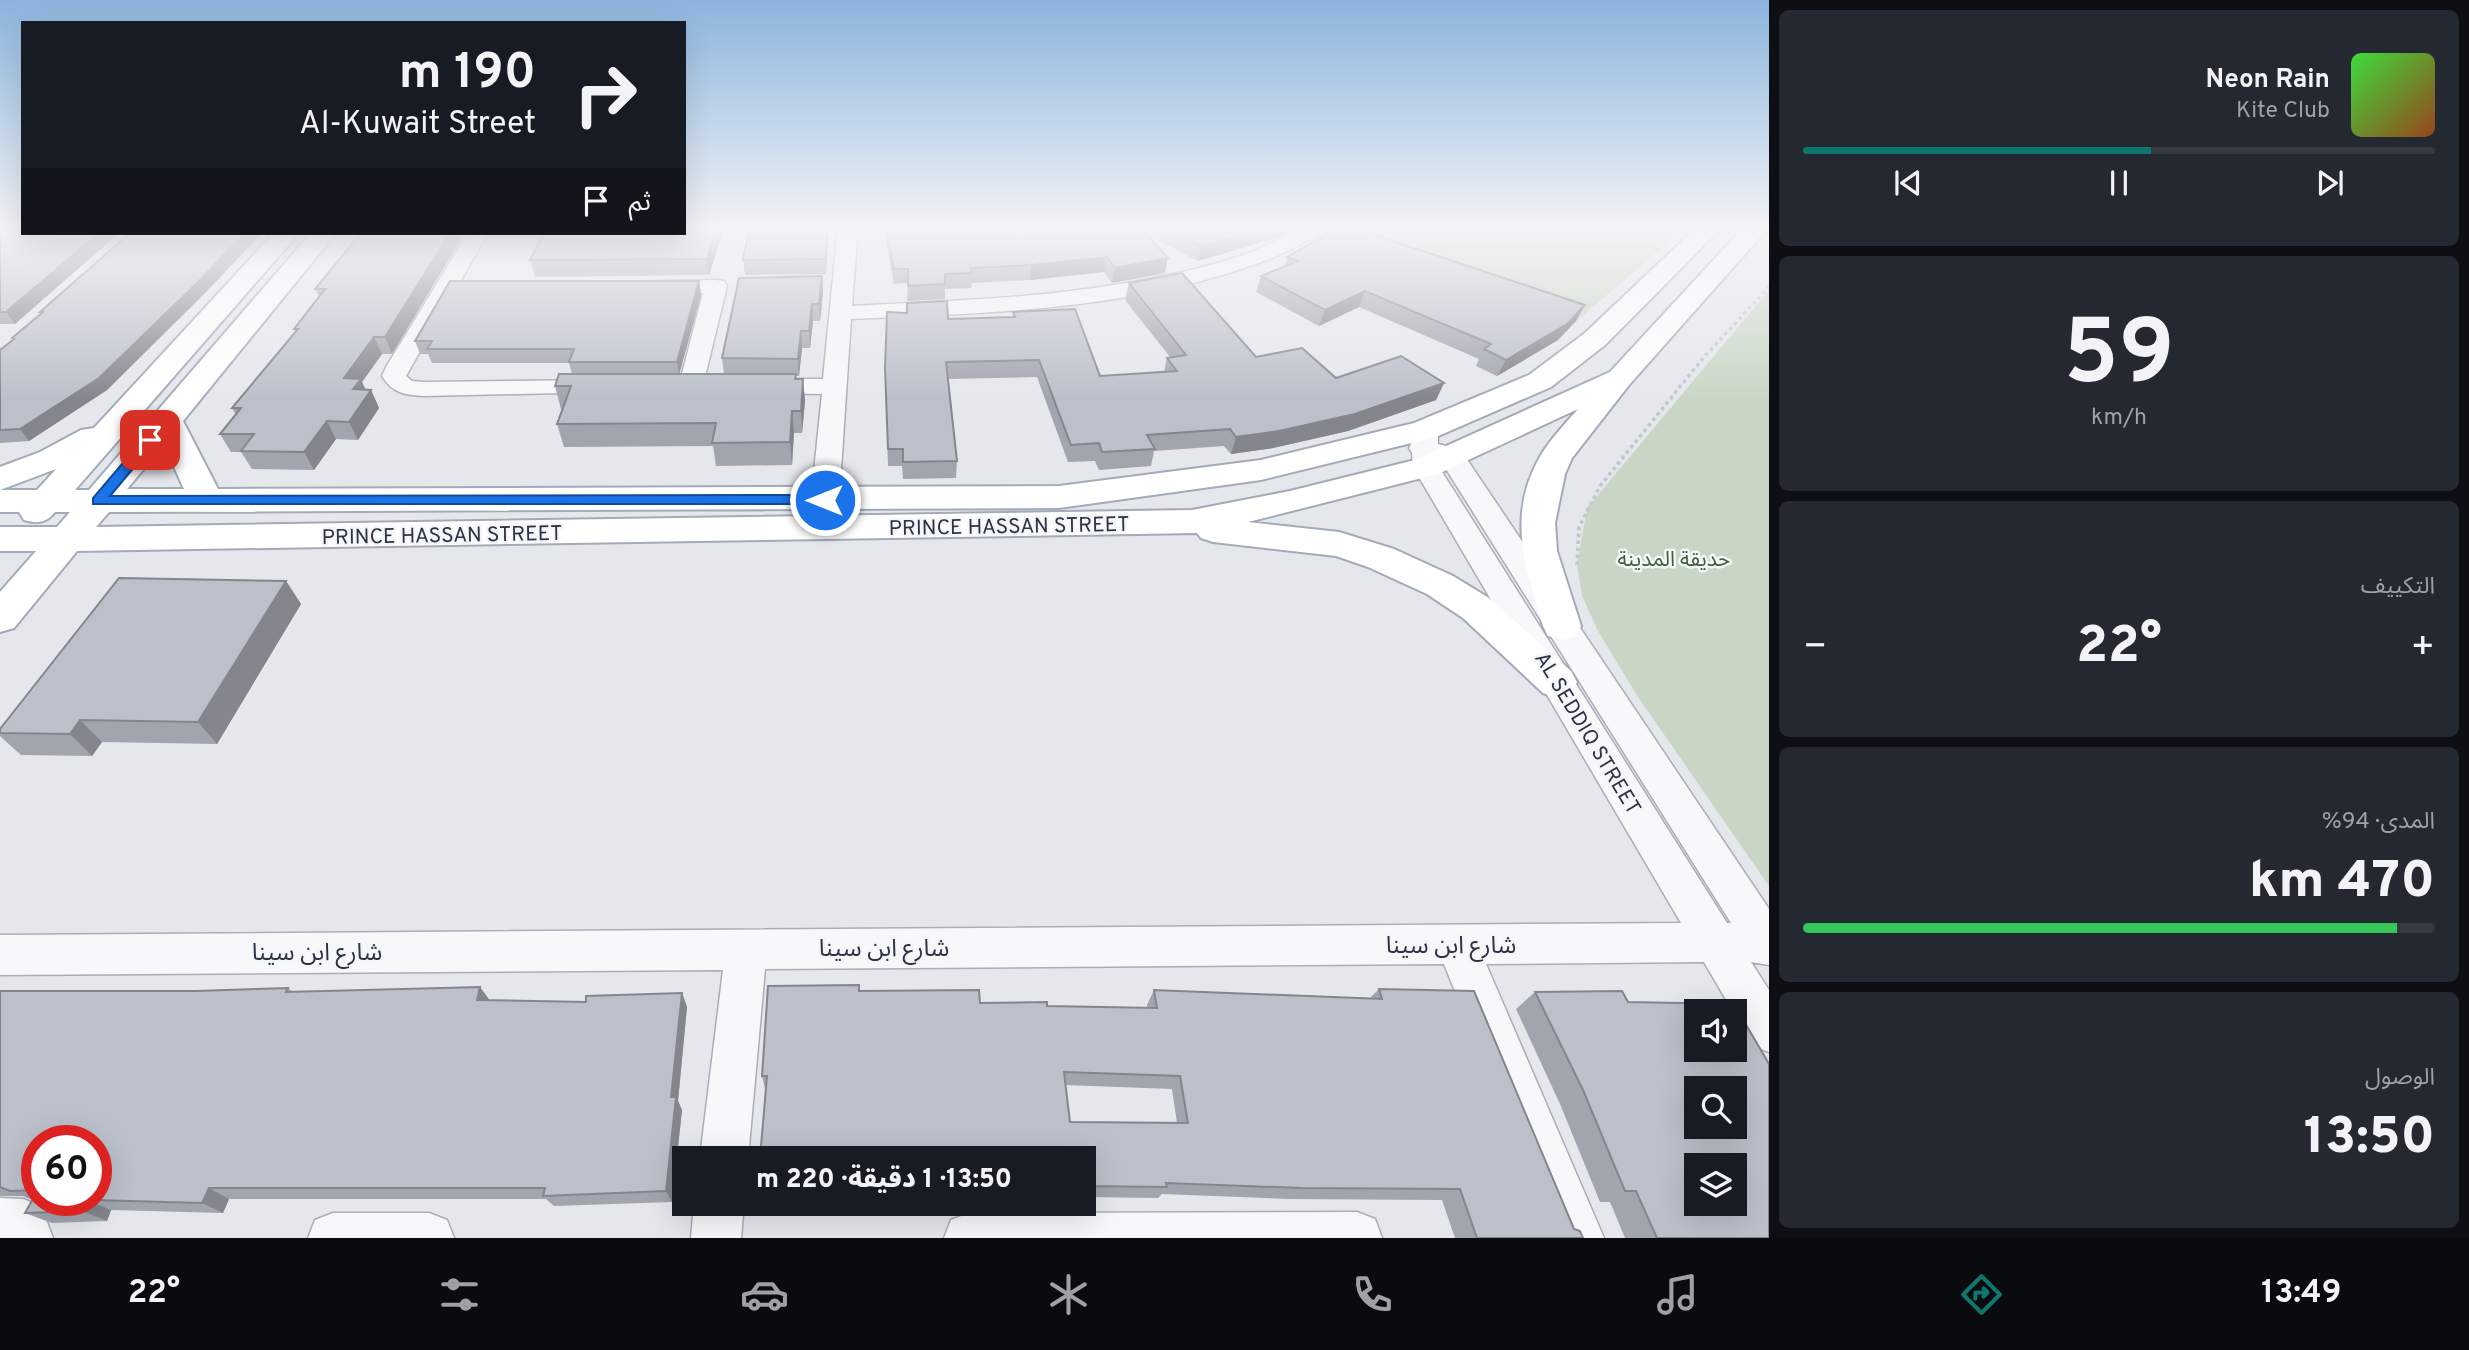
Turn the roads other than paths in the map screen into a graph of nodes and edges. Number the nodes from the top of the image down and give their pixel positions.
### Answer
1 (240, 285) edge
2 (280, 285) edge
3 (844, 285) edge
4 (1155, 285) edge
5 (1651, 285) edge
6 (1705, 285) edge
7 (446, 286) joint
8 (471, 286) edge
9 (716, 286) junction
10 (742, 286) edge
11 (631, 287) edge
12 (842, 313) junction
13 (1620, 378) junction
14 (691, 385) junction
15 (624, 386) edge
16 (664, 386) edge
17 (717, 386) edge
18 (743, 386) edge
19 (834, 387) junction
20 (167, 419) junction
21 (117, 421) junction
22 (1432, 450) junction
23 (0, 479) edge
24 (825, 500) junction
25 (0, 501) edge
26 (46, 501) junction
27 (98, 501) junction
28 (207, 501) junction
29 (1166, 524) junction
30 (66, 539) junction
31 (176, 539) junction
32 (4, 543) edge
33 (4, 613) edge
34 (1562, 626) junction
35 (1558, 682) junction
36 (1717, 944) junction
37 (1768, 944) edge
38 (1457, 945) junction
39 (746, 948) junction
40 (4, 961) edge
41 (1769, 1030) edge
42 (725, 1146) edge
43 (718, 1216) edge
44 (0, 1223) edge
45 (1357, 1237) edge
46 (28, 1238) edge
47 (333, 1238) edge
48 (429, 1238) edge
49 (716, 1238) edge
50 (969, 1238) edge
51 (1579, 1238) edge

1 - 21 main road
2 - 20 main road
3 - 12 street
4 - 12 street
5 - 22 main road, PRINCE HASSAN STREET
6 - 13 main road, PRINCE HASSAN STREET
7 - 8 street
7 - 15 street
9 - 10 street
9 - 11 street
9 - 14 street
12 - 19 street
13 - 22 main road, PRINCE HASSAN STREET
13 - 34 main road
14 - 16 street
14 - 17 street
18 - 19 street
19 - 24 street
20 - 27 main road
20 - 28 main road
21 - 23 main road
21 - 26 main road
22 - 24 main road, PRINCE HASSAN STREET
22 - 29 main road, PRINCE HASSAN STREET
22 - 34 street, AL SEDDIQ STREET
22 - 35 street, AL SEDDIQ STREET
24 - 28 main road, PRINCE HASSAN STREET
25 - 26 main road, PRINCE HASSAN STREET
26 - 27 main road, PRINCE HASSAN STREET
26 - 32 main road
27 - 28 main road, PRINCE HASSAN STREET
27 - 30 main road
29 - 31 main road, PRINCE HASSAN STREET
29 - 35 main road
30 - 31 main road, PRINCE HASSAN STREET
30 - 32 main road, PRINCE HASSAN STREET
30 - 33 main road
31 - 33 main road
34 - 37 street, AL SEDDIQ STREET
35 - 36 street, AL SEDDIQ STREET
36 - 37 street, شارع ابن سينا
36 - 38 street, شارع ابن سينا
36 - 41 street, AL SEDDIQ STREET
38 - 39 street, شارع ابن سينا
38 - 51 street
39 - 40 street, شارع ابن سينا
39 - 42 street
43 - 49 street
44 - 46 street
45 - 50 street
47 - 48 street

